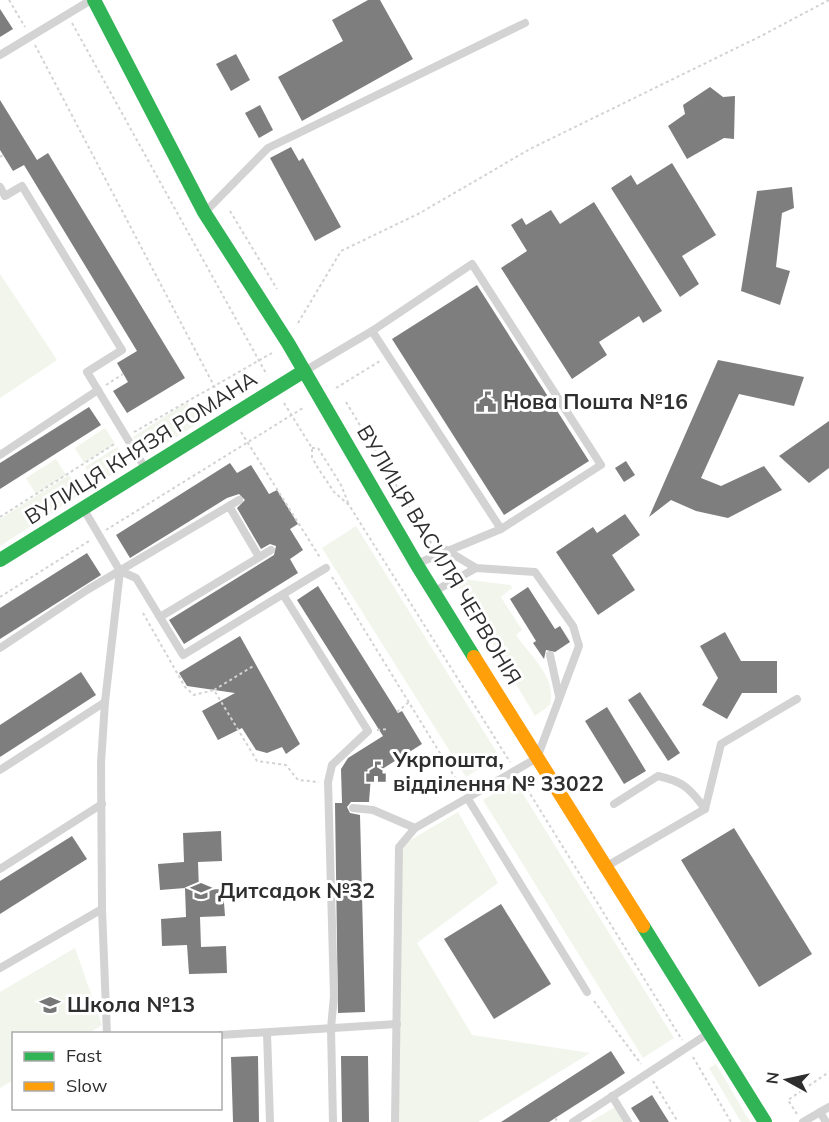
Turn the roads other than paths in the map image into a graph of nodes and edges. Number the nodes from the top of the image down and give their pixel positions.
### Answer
1 (92, 0) edge
2 (525, 22) dead end
3 (0, 55) edge
4 (0, 187) edge
5 (204, 212) junction
6 (372, 331) junction
7 (304, 371) junction
8 (98, 390) junction
9 (0, 455) edge
10 (146, 469) junction
11 (239, 500) dead end
12 (229, 506) junction
13 (83, 508) junction
14 (501, 529) junction
15 (271, 550) dead end
16 (446, 550) junction
17 (259, 557) junction
18 (0, 560) edge
19 (417, 565) junction
20 (326, 568) dead end
21 (476, 568) junction
22 (120, 571) junction
23 (433, 591) junction
24 (284, 596) junction
25 (160, 617) junction
26 (574, 630) junction
27 (566, 636) dead end
28 (0, 648) edge
29 (550, 655) dead end
30 (559, 697) junction
31 (797, 699) dead end
32 (105, 702) junction
33 (537, 758) junction
34 (0, 770) edge
35 (468, 799) junction
36 (102, 804) junction
37 (614, 804) dead end
38 (353, 808) dead end
39 (705, 809) junction
40 (415, 828) junction
41 (606, 867) junction
42 (0, 869) edge
43 (102, 909) junction
44 (0, 968) edge
45 (587, 992) road end
46 (397, 1024) junction
47 (331, 1028) junction
48 (107, 1032) edge
49 (710, 1033) junction
50 (267, 1034) junction
51 (222, 1035) edge
52 (612, 1096) junction
53 (829, 1107) edge
54 (820, 1112) junction
55 (270, 1122) edge
56 (333, 1122) edge
57 (395, 1122) edge
58 (573, 1122) edge
59 (628, 1122) edge
60 (765, 1122) edge
61 (803, 1122) edge
62 (826, 1122) edge

1 - 3 lane
1 - 5 main road, ВУЛИЦЯ ВАСИЛЯ ЧЕРВОНІЯ
2 - 5 lane
4 - 8 lane
5 - 7 main road, ВУЛИЦЯ ВАСИЛЯ ЧЕРВОНІЯ
6 - 7 lane
6 - 14 lane
6 - 14 lane
7 - 10 main road, ВУЛИЦЯ КНЯЗЯ РОМАНА
7 - 19 main road, ВУЛИЦЯ ВАСИЛЯ ЧЕРВОНІЯ
8 - 9 lane
8 - 10 lane
10 - 13 main road, ВУЛИЦЯ КНЯЗЯ РОМАНА
11 - 12 lane
12 - 17 lane
12 - 22 lane
13 - 18 main road, ВУЛИЦЯ КНЯЗЯ РОМАНА
13 - 22 lane
14 - 16 lane
15 - 17 lane
16 - 19 lane
16 - 21 lane
17 - 25 lane
19 - 23 main road, ВУЛИЦЯ ВАСИЛЯ ЧЕРВОНІЯ
20 - 24 lane
21 - 23 lane
21 - 26 lane
22 - 25 lane
22 - 28 lane
22 - 32 lane
23 - 33 main road, ВУЛИЦЯ ВАСИЛЯ ЧЕРВОНІЯ
24 - 25 lane
24 - 47 lane
26 - 27 lane
26 - 30 lane
29 - 30 lane
30 - 33 lane
31 - 39 lane
32 - 34 lane
32 - 36 lane
33 - 35 lane
33 - 41 main road, ВУЛИЦЯ ВАСИЛЯ ЧЕРВОНІЯ
35 - 40 lane
35 - 45 lane
36 - 42 lane
36 - 43 lane
37 - 39 lane
38 - 40 lane
39 - 41 lane
40 - 46 lane
41 - 49 main road, ВУЛИЦЯ ВАСИЛЯ ЧЕРВОНІЯ
43 - 44 lane
43 - 48 lane
46 - 47 lane
46 - 57 lane
47 - 50 lane
47 - 56 lane
49 - 52 lane
49 - 60 main road, ВУЛИЦЯ ВАСИЛЯ ЧЕРВОНІЯ
50 - 51 lane
50 - 55 lane
52 - 58 lane
52 - 59 lane
53 - 54 lane
54 - 61 lane
54 - 62 lane

